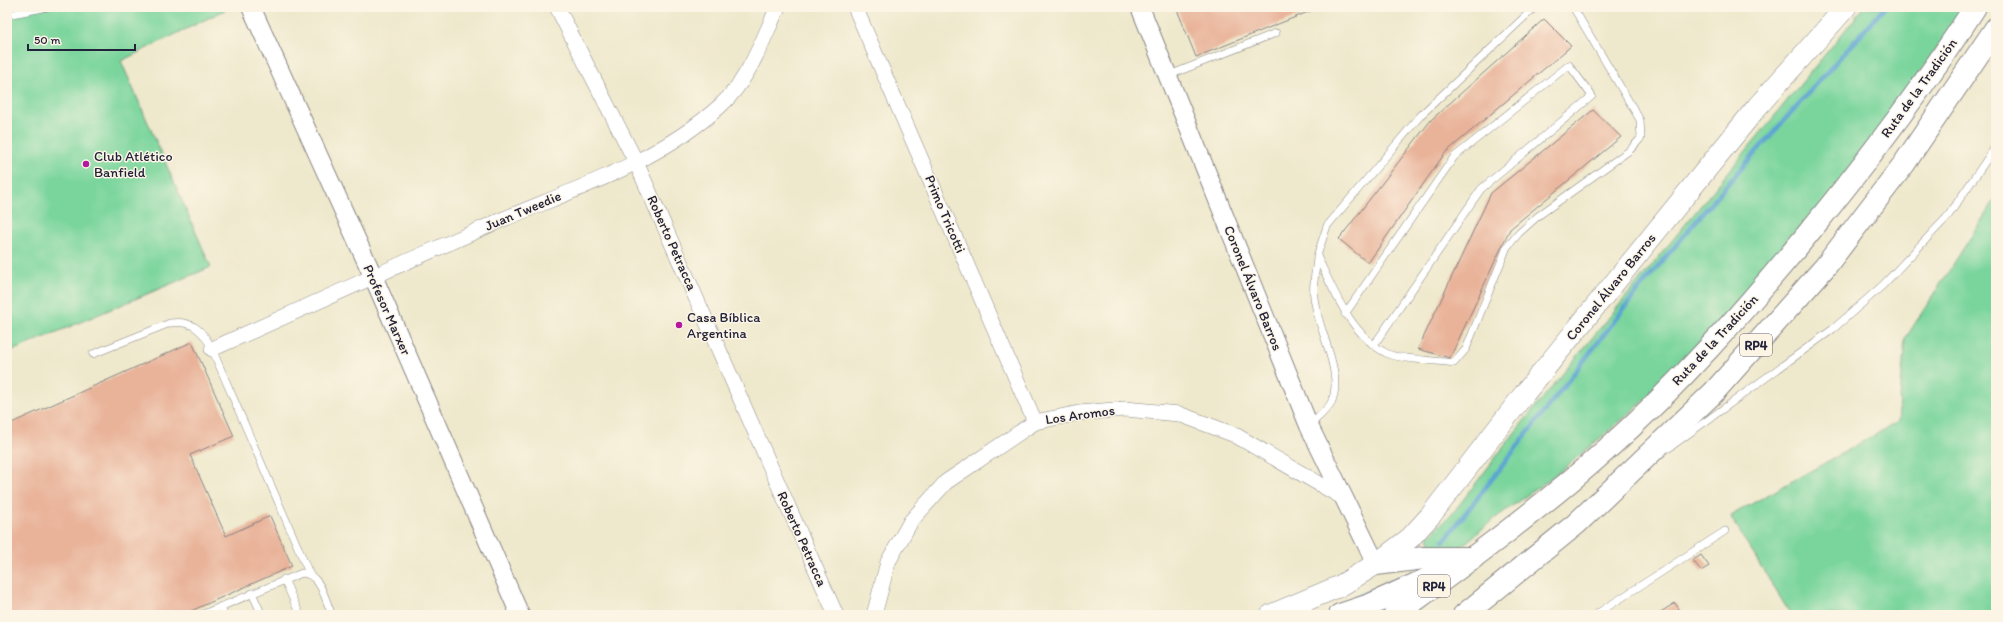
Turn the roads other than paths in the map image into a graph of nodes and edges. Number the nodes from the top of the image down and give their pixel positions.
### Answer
1 (48, 7) edge
2 (251, 7) edge
3 (557, 7) edge
4 (778, 7) edge
5 (855, 7) edge
6 (1140, 7) edge
7 (1535, 7) edge
8 (1573, 7) edge
9 (1846, 7) edge
10 (1975, 7) edge
11 (7, 15) edge
12 (1996, 28) edge
13 (1276, 33) dead end
14 (1167, 76) junction
15 (1996, 146) edge
16 (636, 162) junction
17 (1317, 256) junction
18 (373, 276) junction
19 (1346, 314) junction
20 (1374, 345) junction
21 (212, 349) junction
22 (93, 354) dead end
23 (1035, 422) junction
24 (1309, 426) junction
25 (1608, 494) junction
26 (1342, 497) junction
27 (1725, 531) dead end
28 (1473, 558) junction
29 (1376, 564) junction
30 (309, 573) junction
31 (284, 579) junction
32 (252, 593) junction
33 (221, 606) junction
34 (1474, 612) edge
35 (200, 615) edge
36 (224, 615) edge
37 (262, 615) edge
38 (300, 615) edge
39 (332, 615) edge
40 (520, 615) edge
41 (836, 615) edge
42 (874, 615) edge
43 (1271, 615) edge
44 (1340, 615) edge
45 (1395, 615) edge
46 (1595, 615) edge

1 - 11 lane
2 - 18 street, Profesor Marxer
3 - 16 street, Roberto Petracca
4 - 16 street, Juan Tweedie
5 - 23 street, Primo Tricotti
6 - 14 street, Coronel Álvaro Barros
7 - 17 lane
8 - 20 lane
9 - 29 main road, Coronel Álvaro Barros
10 - 28 main road, Ruta de la Tradición / RP4
12 - 25 main road, Ruta de la Tradición / RP4
13 - 14 lane
14 - 24 street, Coronel Álvaro Barros
15 - 25 lane
16 - 18 street, Juan Tweedie
16 - 41 street, Roberto Petracca
17 - 19 lane
17 - 24 lane
18 - 21 street, Juan Tweedie
18 - 40 street, Profesor Marxer
19 - 20 lane
19 - 20 lane
21 - 22 lane
21 - 30 lane
23 - 26 street, Los Aromos
23 - 42 street, Los Aromos
24 - 26 street, Coronel Álvaro Barros
25 - 34 main road, Ruta de la Tradición / RP4
26 - 29 street, Coronel Álvaro Barros
27 - 46 lane
28 - 29 main road
28 - 44 main road
28 - 45 main road, Ruta de la Tradición / RP4
29 - 43 main road, Coronel Álvaro Barros
30 - 31 lane
30 - 39 lane
31 - 32 lane
31 - 38 lane
32 - 33 lane
32 - 37 lane
33 - 35 lane
33 - 36 lane

